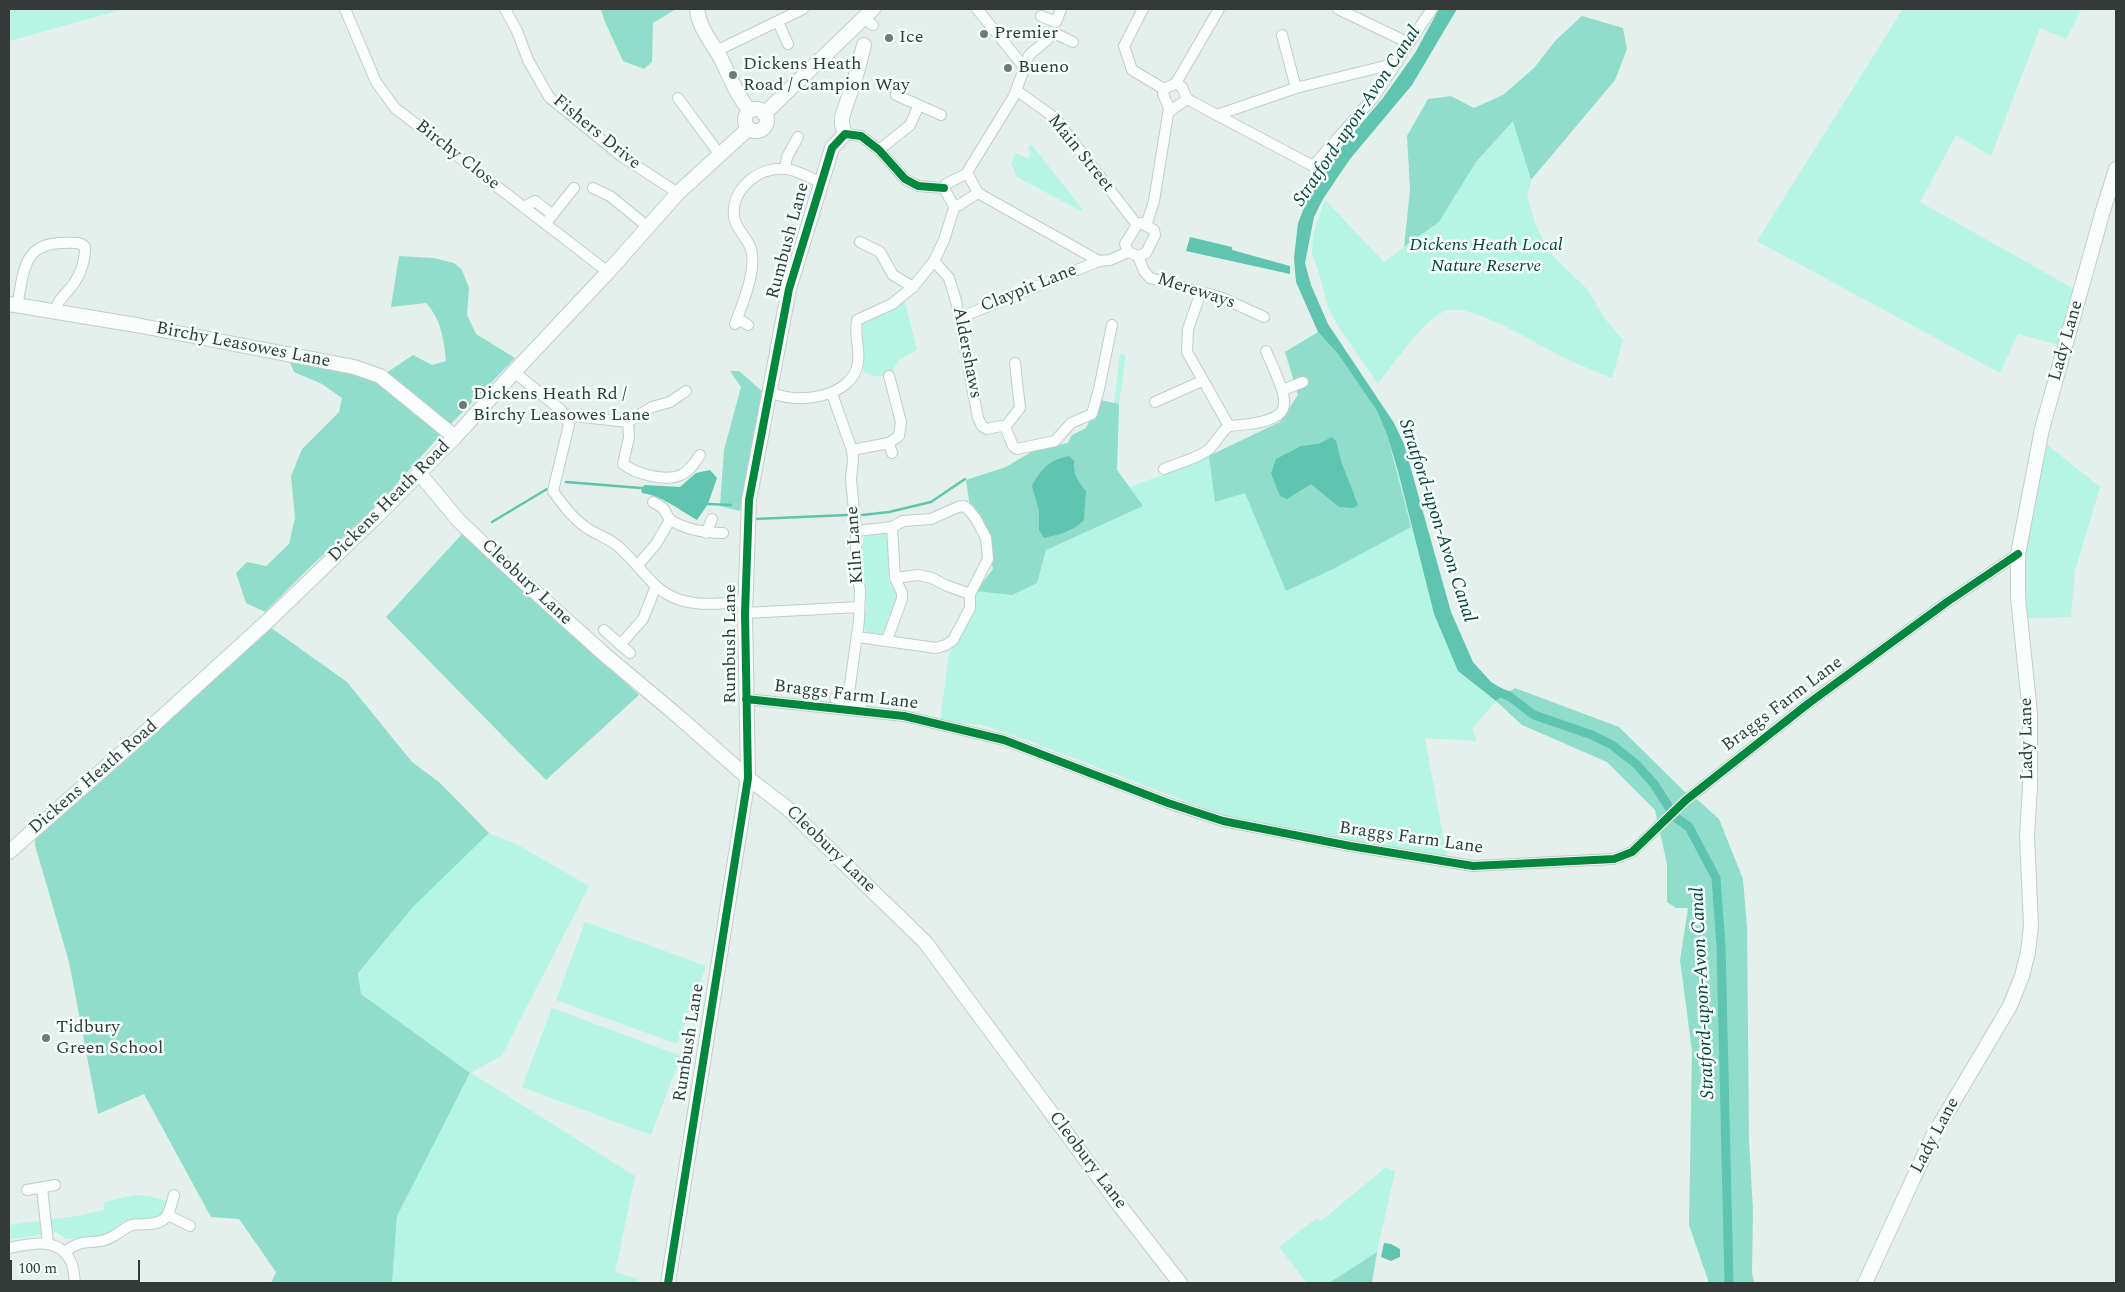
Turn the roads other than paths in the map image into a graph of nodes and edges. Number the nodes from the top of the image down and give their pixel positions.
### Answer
1 (345, 9) edge
2 (505, 9) edge
3 (697, 9) edge
4 (803, 9) edge
5 (977, 9) edge
6 (1061, 9) edge
7 (1143, 9) edge
8 (1219, 9) edge
9 (1338, 9) edge
10 (1432, 9) edge
11 (1350, 11) edge
12 (783, 16) edge
13 (1041, 16) dead end
14 (870, 17) edge
15 (1282, 35) dead end
16 (1073, 42) dead end
17 (788, 44) dead end
18 (864, 44) dead end
19 (716, 51) junction
20 (1404, 52) junction
21 (1024, 67) junction
22 (1176, 83) junction
23 (1296, 88) junction
24 (1164, 89) junction
25 (1016, 90) junction
26 (896, 95) dead end
27 (678, 98) dead end
28 (1187, 99) junction
29 (918, 105) junction
30 (1169, 108) junction
31 (757, 112) junction
32 (941, 115) dead end
33 (1217, 115) junction
34 (845, 134) junction
35 (798, 136) dead end
36 (880, 150) junction
37 (720, 155) junction
38 (785, 168) junction
39 (2116, 169) edge
40 (966, 174) junction
41 (820, 182) junction
42 (574, 188) dead end
43 (593, 188) dead end
44 (944, 188) junction
45 (678, 193) junction
46 (978, 193) junction
47 (955, 205) junction
48 (524, 207) junction
49 (553, 214) junction
50 (546, 223) junction
51 (1141, 225) junction
52 (648, 227) junction
53 (860, 242) dead end
54 (1133, 254) junction
55 (934, 262) junction
56 (1099, 262) junction
57 (608, 272) junction
58 (913, 288) junction
59 (1201, 292) junction
60 (13, 305) edge
61 (54, 312) junction
62 (1264, 317) dead end
63 (959, 318) junction
64 (748, 325) dead end
65 (1112, 325) dead end
66 (1266, 351) dead end
67 (1015, 363) dead end
68 (514, 372) junction
69 (890, 376) dead end
70 (1202, 380) junction
71 (1303, 382) dead end
72 (1283, 390) junction
73 (686, 391) dead end
74 (770, 391) junction
75 (832, 394) junction
76 (1155, 402) dead end
77 (565, 415) junction
78 (628, 422) junction
79 (1229, 426) junction
80 (1005, 427) junction
81 (455, 437) junction
82 (852, 450) junction
83 (700, 454) dead end
84 (1164, 469) dead end
85 (419, 473) junction
86 (653, 502) dead end
87 (712, 519) dead end
88 (670, 520) junction
89 (892, 527) junction
90 (856, 531) junction
91 (706, 533) junction
92 (723, 533) dead end
93 (2018, 554) junction
94 (637, 566) junction
95 (895, 578) junction
96 (656, 586) junction
97 (970, 594) junction
98 (745, 607) junction
99 (859, 607) junction
100 (604, 630) dead end
101 (858, 637) junction
102 (887, 640) junction
103 (620, 645) junction
104 (630, 653) dead end
105 (836, 698) dead end
106 (746, 699) junction
107 (848, 700) junction
108 (863, 702) dead end
109 (748, 778) junction
110 (9, 852) edge
111 (55, 1185) dead end
112 (42, 1188) junction
113 (28, 1190) dead end
114 (174, 1196) dead end
115 (168, 1215) junction
116 (190, 1226) dead end
117 (48, 1243) junction
118 (9, 1248) edge
119 (66, 1252) junction
120 (75, 1283) edge
121 (668, 1283) edge
122 (1180, 1283) edge
123 (1865, 1283) edge

1 - 48 street, Birchy Close
2 - 45 street, Fishers Drive
3 - 19 street
4 - 12 street
5 - 21 street
6 - 13 street
7 - 24 street
8 - 22 street
9 - 11 street
10 - 20 street
11 - 20 street
12 - 17 street
12 - 19 street
14 - 31 street
15 - 23 street
16 - 21 street
18 - 34 street
19 - 31 street
20 - 23 street
20 - 33 street
21 - 25 street
22 - 24 street
22 - 28 street
23 - 33 street
24 - 30 street
25 - 40 street
25 - 51 street, Main Street
26 - 29 street
27 - 37 street
28 - 30 street
28 - 33 street
29 - 32 street
29 - 36 street
30 - 51 street
31 - 37 street, Dickens Heath Road
34 - 36 street
34 - 41 street, Rumbush Lane
35 - 38 street
36 - 44 street
37 - 45 street, Dickens Heath Road
38 - 41 street
38 - 64 street
39 - 93 street, Lady Lane
40 - 44 street
40 - 46 street
41 - 74 street, Rumbush Lane
42 - 49 street
43 - 52 street
44 - 47 street
45 - 52 street, Dickens Heath Road
46 - 47 street
46 - 56 street
47 - 55 street
48 - 49 street
48 - 50 street, Birchy Close
49 - 50 street
50 - 57 street, Birchy Close
51 - 54 street
51 - 54 street
52 - 57 street, Dickens Heath Road
53 - 58 street
54 - 56 street
54 - 59 street, Mereways
55 - 58 street
55 - 63 street, Aldershaws
56 - 63 street, Claypit Lane
57 - 68 street, Dickens Heath Road
58 - 75 street
59 - 62 street, Mereways
59 - 70 street
60 - 61 street, Birchy Leasowes Lane
60 - 61 street
61 - 81 street, Birchy Leasowes Lane
63 - 80 street, Aldershaws
65 - 80 street
66 - 72 street
67 - 80 street
68 - 77 street
68 - 81 street, Dickens Heath Road
69 - 82 street
70 - 76 street
70 - 79 street
71 - 72 street
72 - 79 street
73 - 78 street
74 - 75 street
74 - 98 street, Rumbush Lane
75 - 82 street, Kiln Lane
77 - 78 street
77 - 94 street
78 - 83 street
79 - 84 street
81 - 85 street, Dickens Heath Road
82 - 90 street, Kiln Lane
85 - 109 street, Cleobury Lane
85 - 110 street, Dickens Heath Road
86 - 88 street
87 - 91 street
88 - 91 street
88 - 94 street
89 - 90 street
89 - 95 street
89 - 97 street
90 - 99 street, Kiln Lane
91 - 92 street
93 - 106 street, Braggs Farm Lane
93 - 123 street, Lady Lane
94 - 96 street
95 - 97 street
95 - 102 street
96 - 98 street
96 - 103 street
97 - 102 street
98 - 99 street
98 - 106 street, Rumbush Lane
99 - 101 street, Kiln Lane
100 - 103 street
101 - 102 street
101 - 107 street, Kiln Lane
103 - 104 street
105 - 107 street
106 - 109 street, Rumbush Lane
107 - 108 street
109 - 121 street, Rumbush Lane
109 - 122 street, Cleobury Lane
111 - 112 street
112 - 113 street
112 - 117 street
114 - 115 street
115 - 116 street
115 - 119 street
117 - 118 street
117 - 119 street
119 - 120 street

